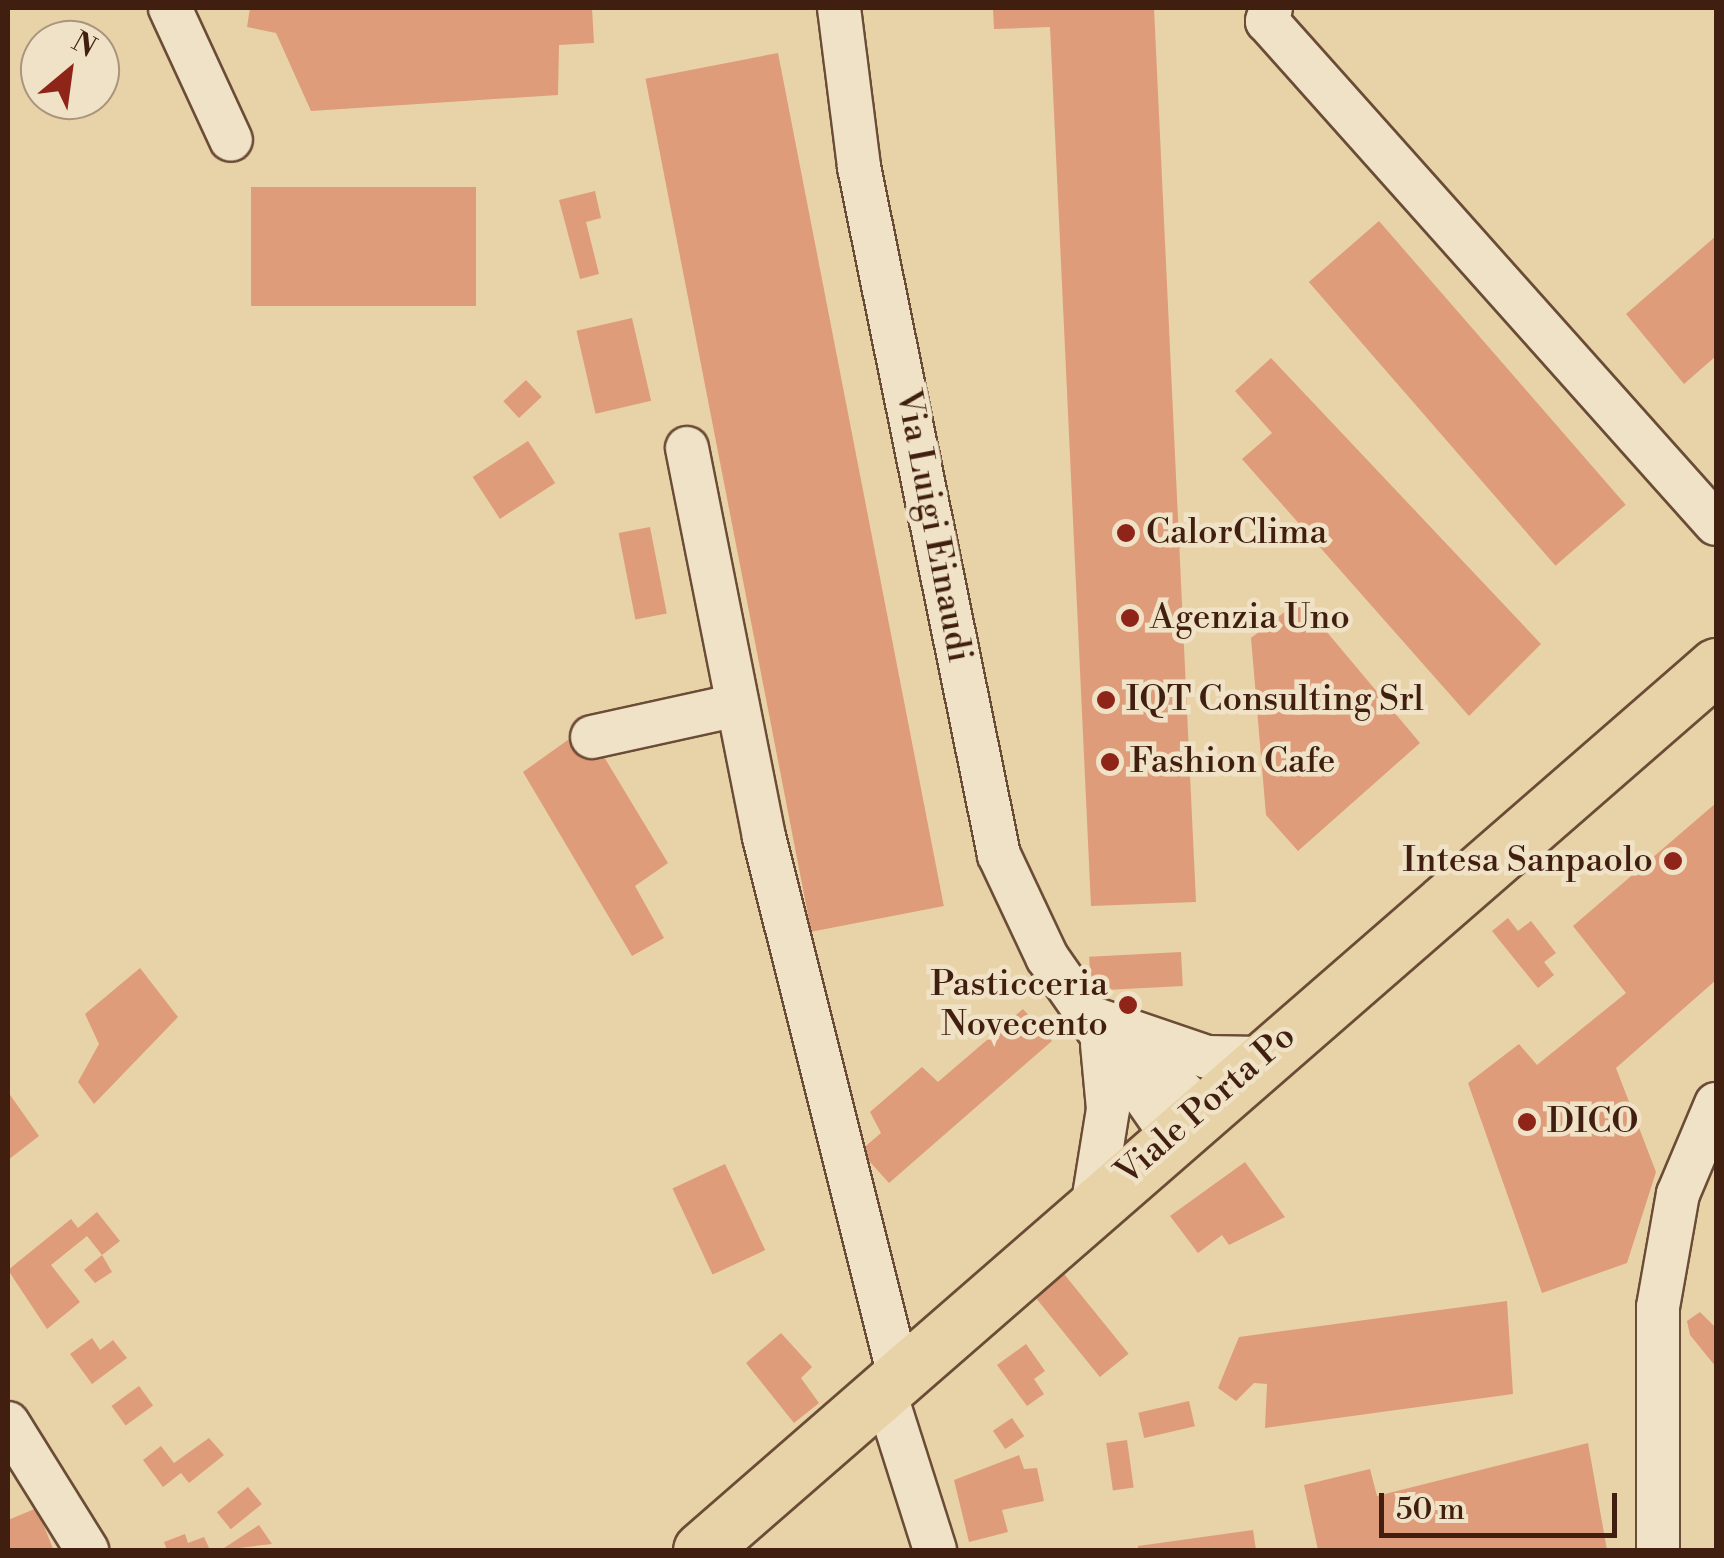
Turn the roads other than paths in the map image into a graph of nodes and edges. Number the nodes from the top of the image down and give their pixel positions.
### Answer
1 (170, 8) edge
2 (839, 8) edge
3 (1271, 8) edge
4 (231, 140) dead end
5 (687, 448) dead end
6 (1716, 524) edge
7 (1716, 666) edge
8 (738, 705) junction
9 (592, 737) dead end
10 (1096, 1019) junction
11 (1260, 1058) junction
12 (1716, 1104) edge
13 (1186, 1123) junction
14 (1093, 1202) junction
15 (892, 1383) junction
16 (8, 1423) edge
17 (26, 1489) edge
18 (87, 1550) edge
19 (701, 1550) edge
20 (935, 1550) edge
21 (1658, 1550) edge

1 - 4 street
2 - 10 street, Via Luigi Einaudi
3 - 6 street
5 - 8 street
7 - 11 main road, Viale Porta Po
8 - 9 street
8 - 15 street
10 - 11 street
10 - 13 street, Via Luigi Einaudi
10 - 14 street
11 - 13 main road, Viale Porta Po
12 - 21 street
13 - 14 main road, Viale Porta Po
14 - 15 main road, Viale Porta Po
15 - 19 main road, Viale Porta Po
15 - 20 street
16 - 17 street
17 - 18 street

